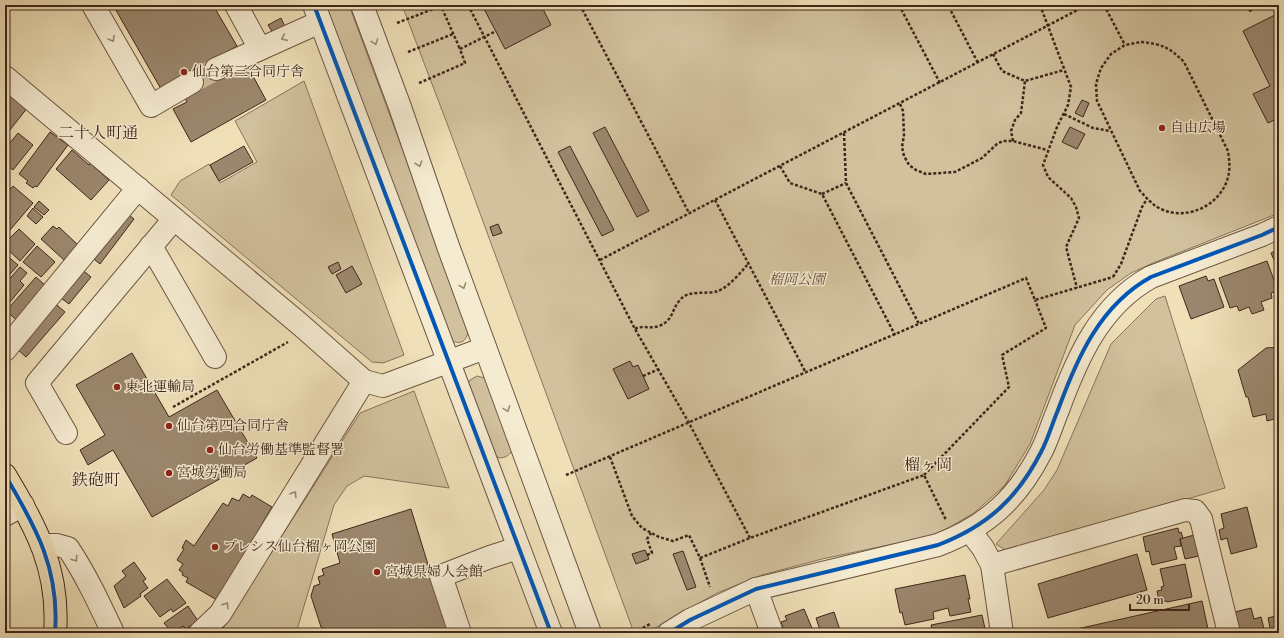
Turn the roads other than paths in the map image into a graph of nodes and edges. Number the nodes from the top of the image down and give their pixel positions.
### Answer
1 (93, 5) edge
2 (236, 5) edge
3 (362, 5) edge
4 (317, 14) edge
5 (260, 49) junction
6 (216, 69) tunnel mouth
7 (5, 77) edge
8 (192, 82) tunnel mouth
9 (138, 188) junction
10 (174, 218) junction
11 (1279, 227) edge
12 (151, 246) junction
13 (485, 348) junction
14 (5, 350) edge
15 (215, 357) dead end
16 (448, 361) junction
17 (364, 381) junction
18 (66, 433) dead end
19 (5, 475) edge
20 (14, 510) edge
21 (970, 531) junction
22 (42, 544) junction
23 (518, 548) junction
24 (992, 565) junction
25 (756, 589) junction
26 (661, 628) edge
27 (55, 633) edge
28 (113, 633) edge
29 (200, 633) edge
30 (460, 633) edge
31 (551, 633) edge
32 (590, 633) edge
33 (772, 633) edge
34 (1002, 633) edge
35 (1229, 633) edge

1 -> 8 street
2 - 5 street
3 -> 13 street
4 -> 5 street
4 - 16 street
5 - 6 street
7 - 9 street
9 - 10 street
9 - 14 street
10 - 12 street
10 - 17 street
11 - 21 street
12 - 15 street
12 - 18 street
13 - 16 street
13 -> 32 street
16 - 17 street
16 - 23 street
29 -> 17 street
19 - 20 highway
20 - 22 highway
21 - 24 street
21 - 25 street
22 - 27 highway
22 -> 28 street
23 - 30 street
23 - 31 street
24 - 34 street
24 - 35 street
25 - 26 street
25 - 33 street

